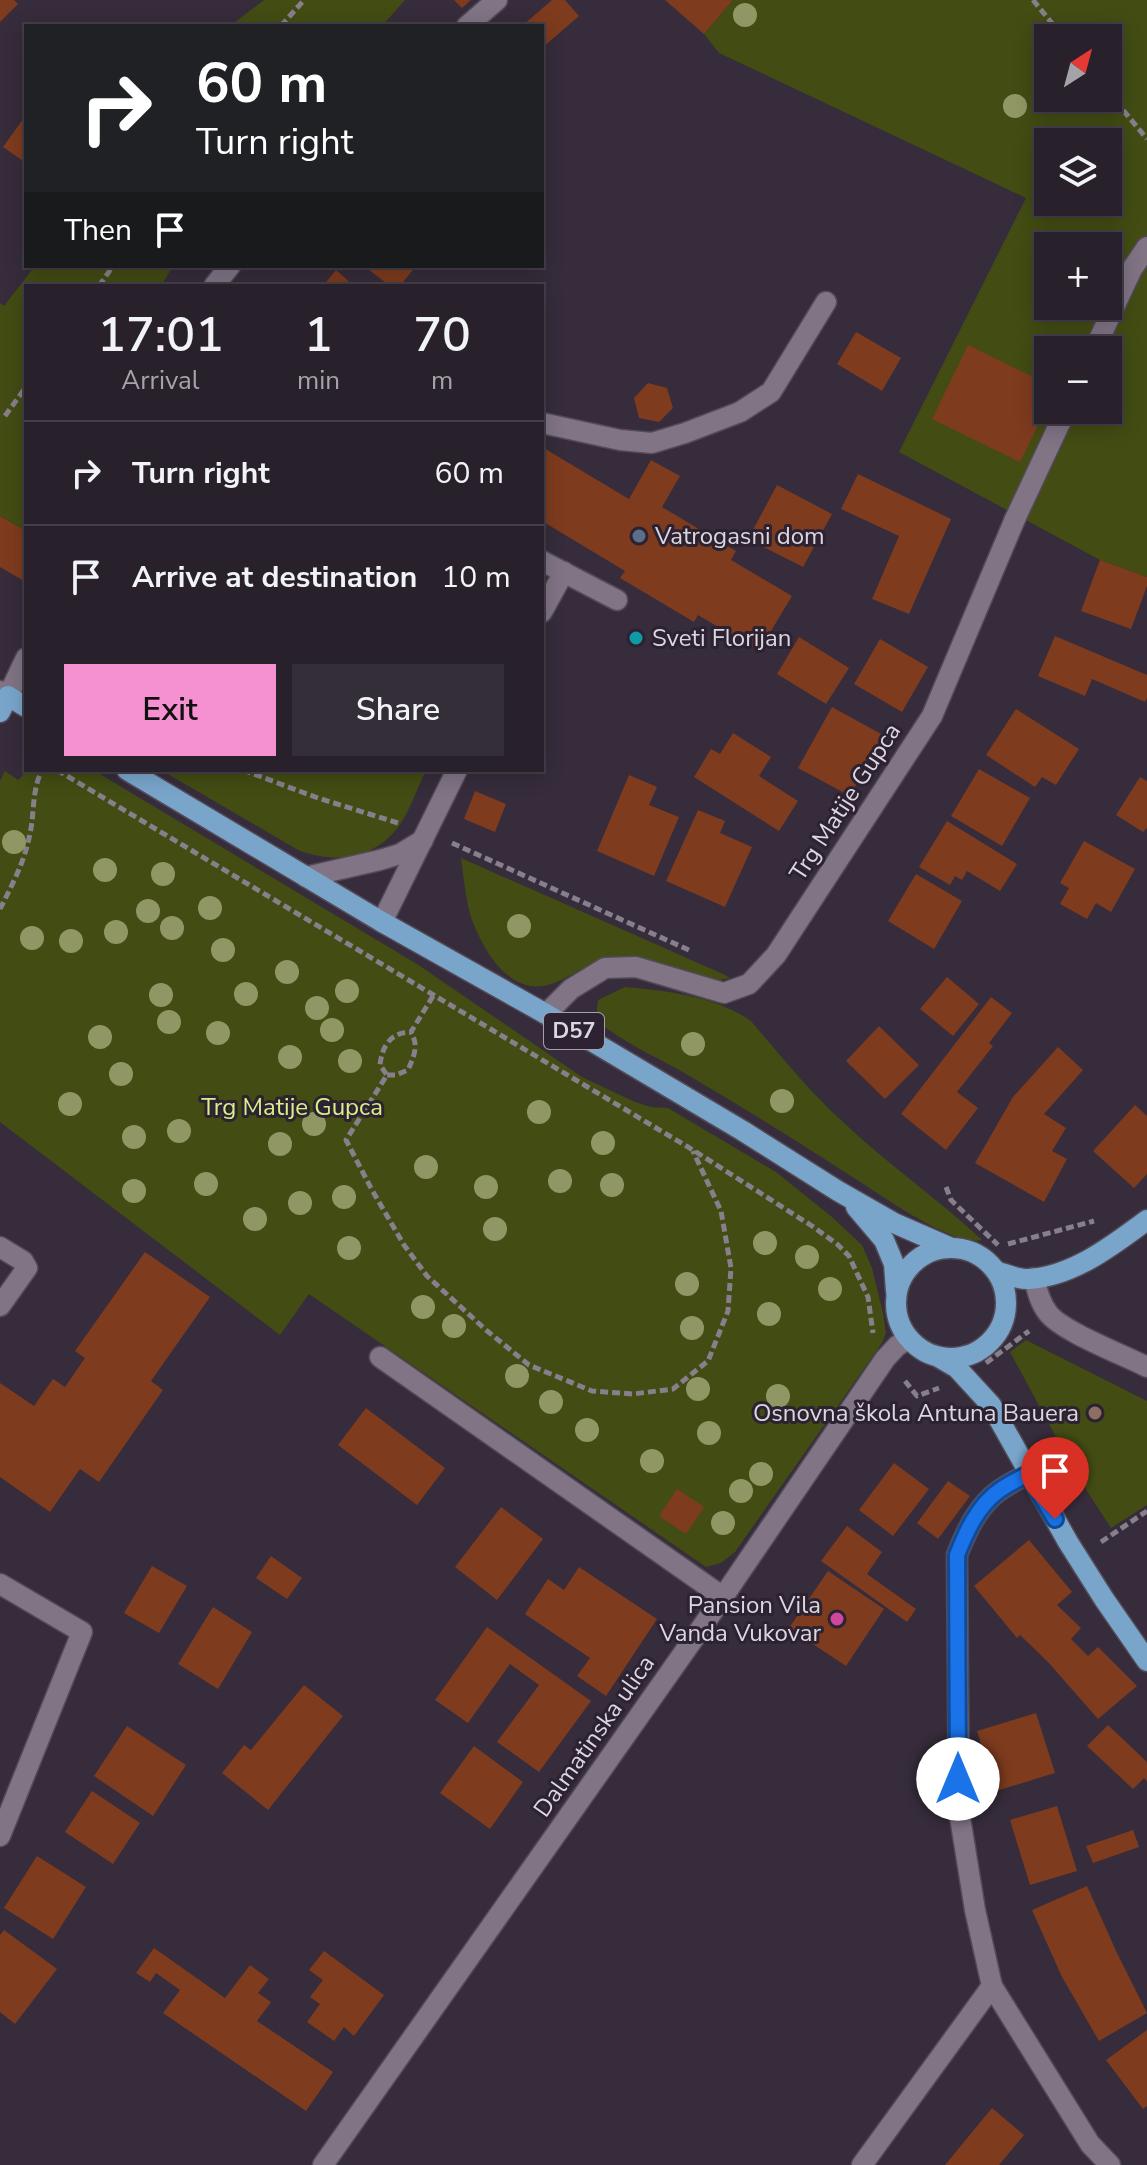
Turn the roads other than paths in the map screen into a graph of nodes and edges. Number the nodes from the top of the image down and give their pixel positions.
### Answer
1 (497, 0) edge
2 (469, 24) edge
3 (1147, 247) edge
4 (228, 268) edge
5 (216, 284) edge
6 (826, 302) dead end
7 (1101, 336) edge
8 (544, 423) edge
9 (1059, 424) edge
10 (544, 562) edge
11 (564, 572) junction
12 (617, 600) dead end
13 (544, 608) edge
14 (24, 663) edge
15 (8, 702) edge
16 (130, 772) edge
17 (456, 772) edge
18 (425, 836) junction
19 (306, 877) junction
20 (382, 922) junction
21 (546, 1014) junction
22 (838, 1191) junction
23 (1147, 1220) edge
24 (0, 1247) edge
25 (949, 1247) junction
26 (998, 1272) junction
27 (1027, 1278) junction
28 (896, 1294) junction
29 (0, 1306) edge
30 (908, 1339) junction
31 (380, 1357) dead end
32 (940, 1358) junction
33 (1147, 1367) edge
34 (1028, 1474) junction
35 (0, 1584) edge
36 (723, 1597) junction
37 (1147, 1661) edge
38 (0, 1836) edge
39 (992, 1986) junction
40 (323, 2165) edge
41 (862, 2165) edge
42 (1110, 2165) edge

1 - 2 street
3 - 7 street
4 - 5 street
6 - 8 street
9 - 21 street, Trg Matije Gupca
10 - 11 street
11 - 12 street
11 - 13 street
14 - 15 street
16 - 19 main road, D57
17 - 18 street
18 - 19 street
18 - 20 street
19 - 20 main road, D57
20 - 21 main road, D57
21 - 22 main road, D57
22 - 25 main road, D57
22 - 28 main road, D57
23 - 27 main road, D57
24 - 29 street
25 - 26 main road, D57
25 - 28 main road
26 - 27 main road, D57
26 - 32 main road
27 - 33 street
28 - 30 main road, D57
30 - 32 main road
30 - 36 street, Dalmatinska ulica
31 - 36 street
32 - 34 main road
34 - 37 main road
34 - 39 street
35 - 38 street
36 - 40 street, Dalmatinska ulica
39 - 41 street
39 - 42 street

